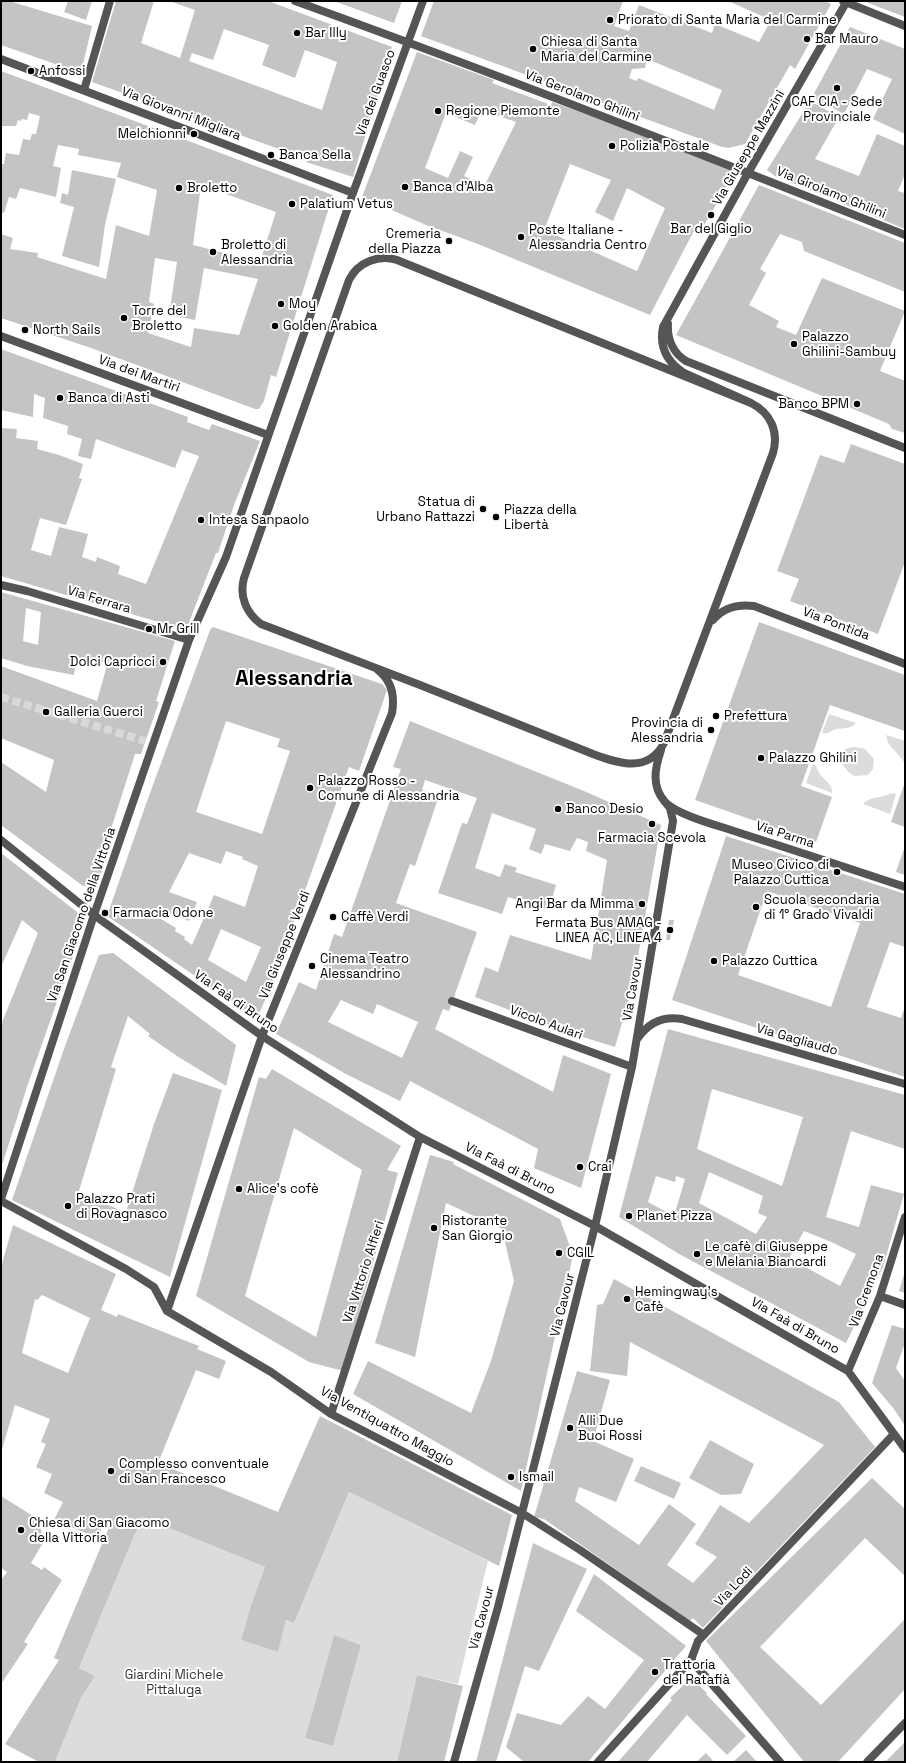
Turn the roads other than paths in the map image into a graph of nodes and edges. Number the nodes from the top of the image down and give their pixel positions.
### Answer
1 (110, 1) edge
2 (295, 1) edge
3 (423, 1) edge
4 (846, 2) edge
5 (905, 26) edge
6 (407, 41) junction
7 (1, 59) edge
8 (84, 90) junction
9 (748, 173) junction
10 (353, 193) junction
11 (905, 235) edge
12 (673, 308) junction
13 (1, 336) edge
14 (751, 403) junction
15 (268, 435) junction
16 (905, 448) edge
17 (1, 585) edge
18 (709, 627) junction
19 (189, 640) junction
20 (905, 664) edge
21 (371, 666) junction
22 (665, 740) junction
23 (665, 802) junction
24 (1, 840) edge
25 (905, 887) edge
26 (94, 915) junction
27 (452, 1001) dead end
28 (262, 1036) junction
29 (636, 1043) junction
30 (632, 1067) junction
31 (905, 1084) edge
32 (420, 1137) junction
33 (1, 1200) edge
34 (905, 1218) edge
35 (596, 1226) junction
36 (880, 1296) junction
37 (905, 1305) edge
38 (167, 1311) junction
39 (848, 1372) junction
40 (331, 1414) junction
41 (894, 1434) junction
42 (905, 1449) edge
43 (522, 1513) junction
44 (704, 1635) junction
45 (691, 1660) junction
46 (905, 1723) edge
47 (454, 1762) edge
48 (598, 1762) edge
49 (780, 1762) edge
50 (867, 1762) edge

1 - 8 street
2 - 6 street, Via Gerolamo Ghilini
3 - 6 street, Via dei Guasco
4 - 5 street
4 - 9 street, Via Giuseppe Mazzini
6 - 9 street, Via Gerolamo Ghilini
6 - 10 street, Via dei Guasco
7 - 8 street, Via Giovanni Migliara
8 - 10 street, Via Giovanni Migliara
9 - 11 street, Via Girolamo Ghilini
9 - 12 street, Via Giuseppe Mazzini
10 - 15 street
12 - 14 street, Via Giuseppe Mazzini
12 - 16 street, Via Giuseppe Mazzini
13 - 15 street, Via dei Martiri
14 - 18 street
14 - 21 street
15 - 19 street
17 - 19 street, Via Ferrara
18 - 20 street, Via Pontida
18 - 22 street
19 - 26 street, Via San Giacomo della Vittoria
21 - 22 street
21 - 28 street, Via Giuseppe Verdi
22 - 23 street, Via Cavour
23 - 25 street, Via Parma
23 - 29 street, Via Cavour
24 - 26 street, Via Faà di Bruno
26 - 28 street, Via Faà di Bruno
26 - 33 street, Via San Giacomo della Vittoria
27 - 30 street, Vicolo Aulari
28 - 32 street, Via Faà di Bruno
28 - 38 street, Via Giuseppe Verdi
29 - 30 street, Via Cavour
29 - 31 street, Via Gagliaudo
30 - 35 street, Via Cavour
32 - 35 street, Via Faà di Bruno
32 - 40 street, Via Vittorio Alfieri
33 - 38 street
34 - 36 street, Via Cremona
35 - 39 street, Via Faà di Bruno
35 - 43 street, Via Cavour
36 - 37 street
36 - 39 street, Via Cremona
38 - 40 street, Via Ventiquattro Maggio
39 - 41 street, Via Faà di Bruno
40 - 43 street, Via Ventiquattro Maggio
41 - 42 street, Via Faà di Bruno
41 - 44 street, Via Lodi
43 - 44 street, Via Ventiquattro Maggio
43 - 47 street, Via Cavour
44 - 45 street, Via Lodi
45 - 48 street, Via Lodi
45 - 49 street
46 - 50 street

